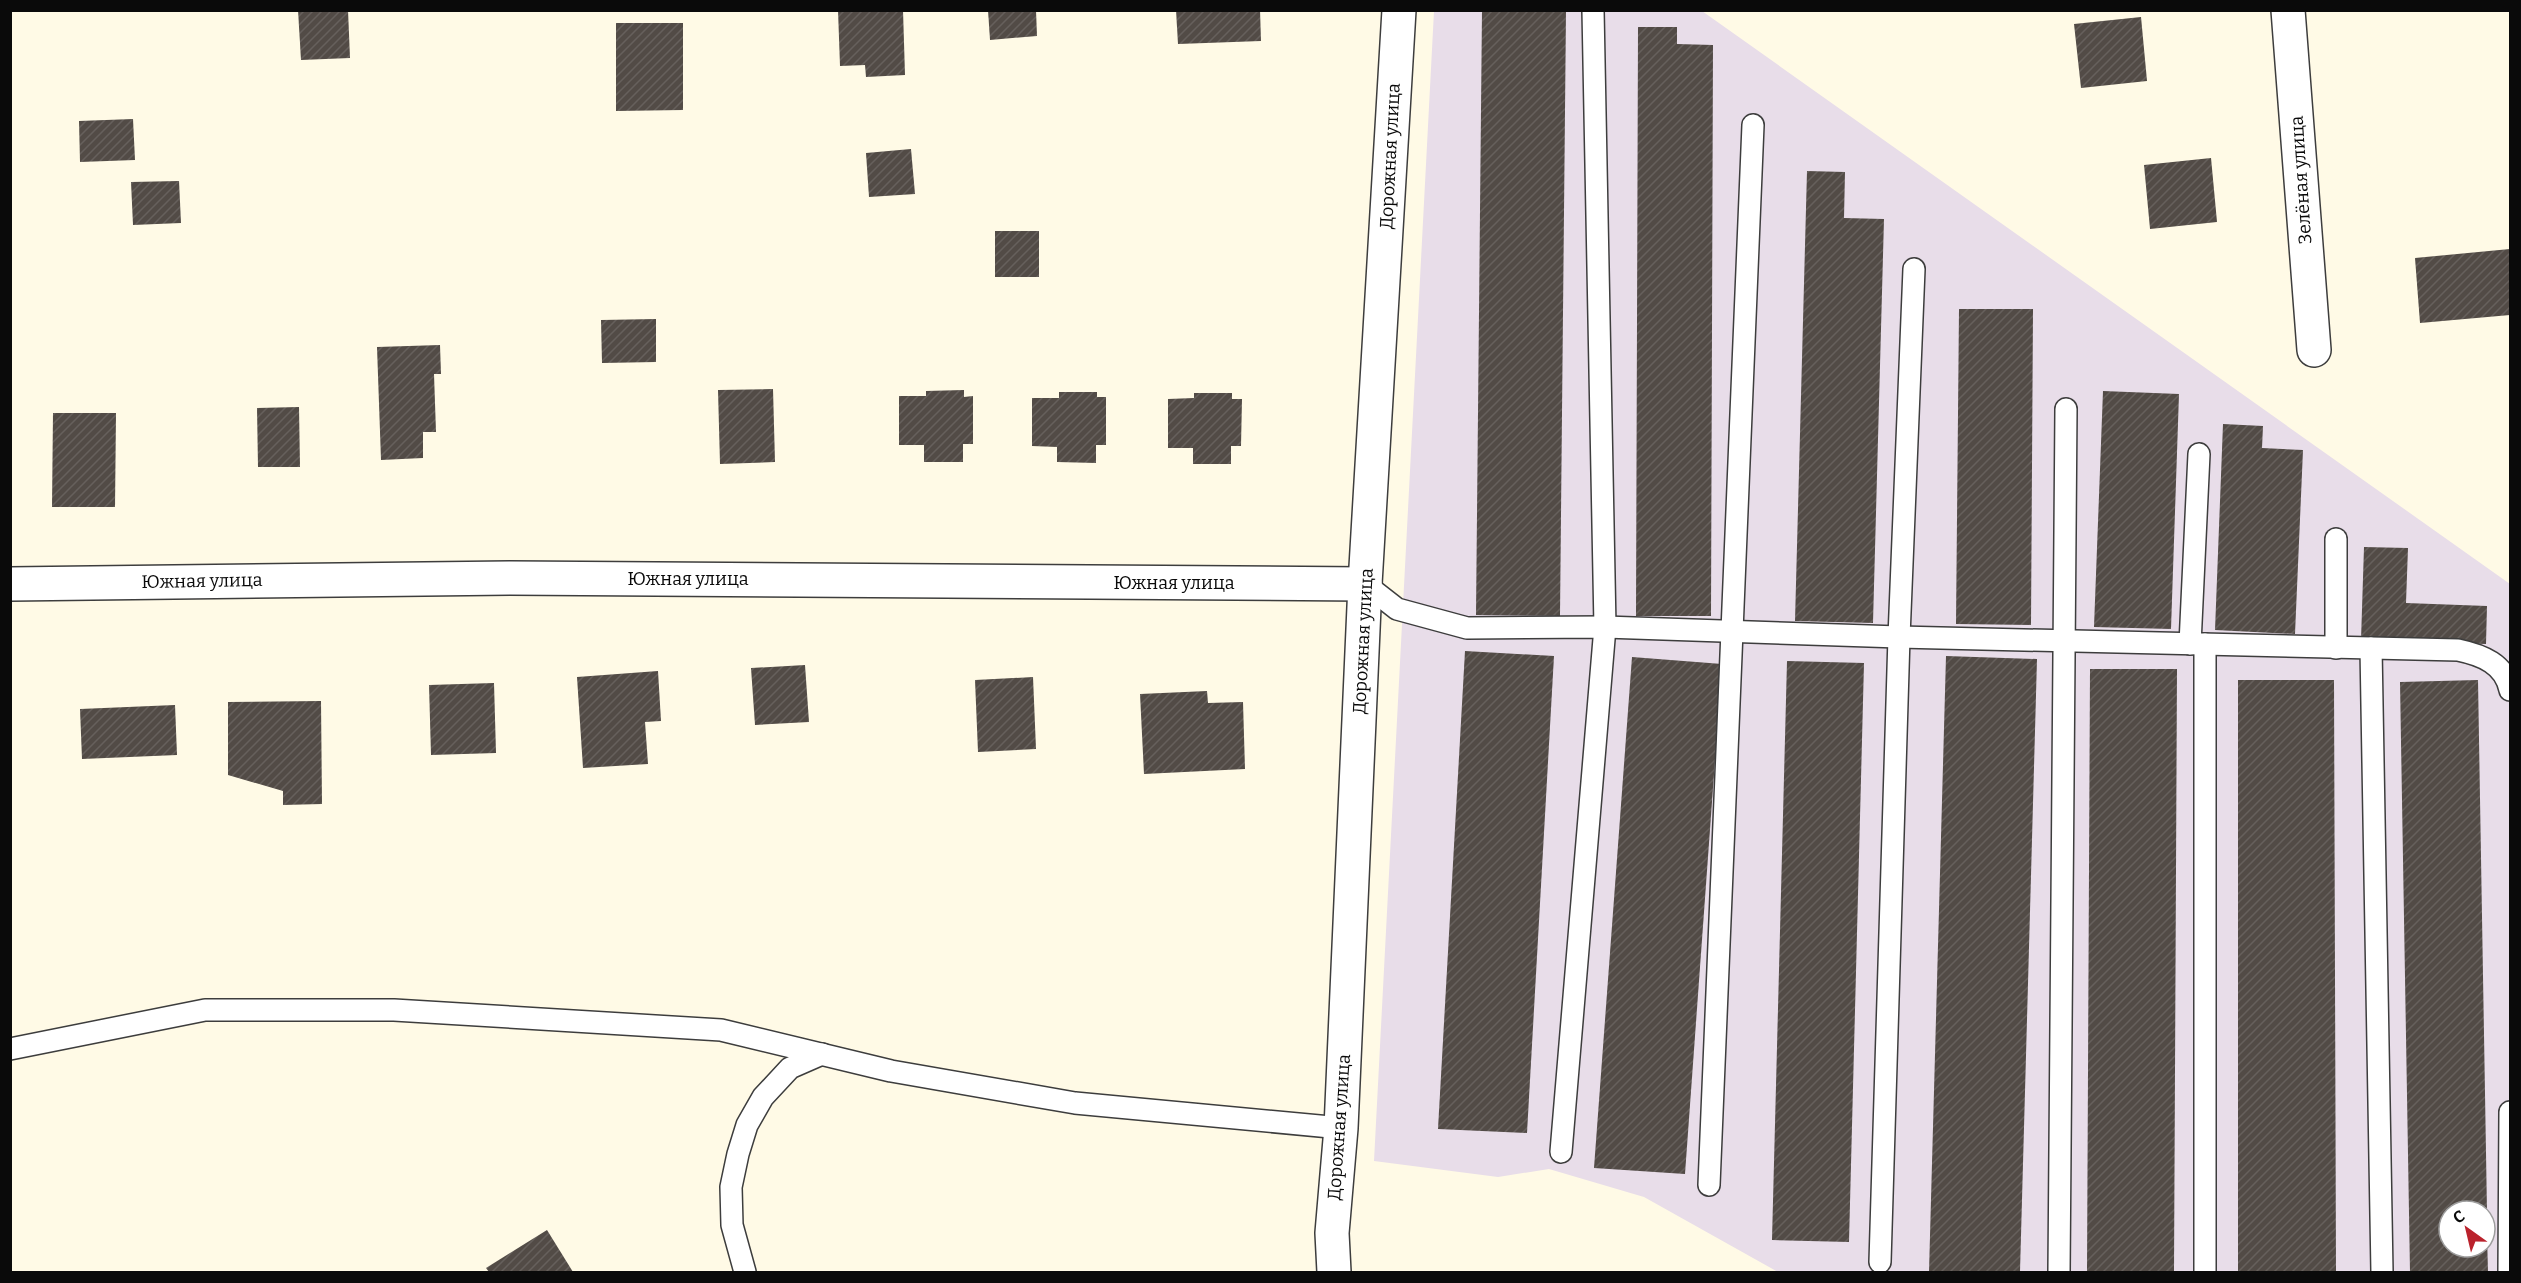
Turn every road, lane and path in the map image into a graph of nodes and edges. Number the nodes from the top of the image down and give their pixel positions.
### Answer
1 (1399, 10) edge
2 (1593, 10) edge
3 (2288, 10) edge
4 (1753, 125) dead end
5 (1914, 269) dead end
6 (2314, 350) dead end
7 (2066, 409) dead end
8 (2199, 454) dead end
9 (2336, 538) dead end
10 (10, 584) edge
11 (1365, 584) junction
12 (1605, 627) junction
13 (1732, 631) junction
14 (1899, 637) junction
15 (2064, 642) junction
16 (2197, 644) junction
17 (2336, 648) junction
18 (2371, 648) junction
19 (2511, 690) edge
20 (10, 1049) edge
21 (822, 1054) junction
22 (2511, 1112) edge
23 (1341, 1128) junction
24 (1561, 1152) dead end
25 (1709, 1185) dead end
26 (1880, 1262) dead end
27 (745, 1272) edge
28 (1334, 1272) edge
29 (2059, 1272) edge
30 (2205, 1272) edge
31 (2382, 1272) edge
32 (2509, 1272) edge

1 - 11 street, Дорожная улица
2 - 12 lane
3 - 6 street, Зелёная улица
4 - 13 lane
5 - 14 lane
7 - 15 lane
8 - 16 lane
9 - 17 lane
10 - 11 street, Южная улица
11 - 12 lane
11 - 23 street, Дорожная улица
12 - 13 lane
12 - 24 lane
13 - 14 lane
13 - 25 lane
14 - 15 lane
14 - 26 lane
15 - 16 lane
15 - 29 lane
16 - 17 lane
16 - 30 lane
17 - 18 lane
18 - 19 lane
18 - 31 lane
20 - 21 lane
21 - 23 lane
21 - 27 lane
22 - 32 lane
23 - 28 street, Дорожная улица

